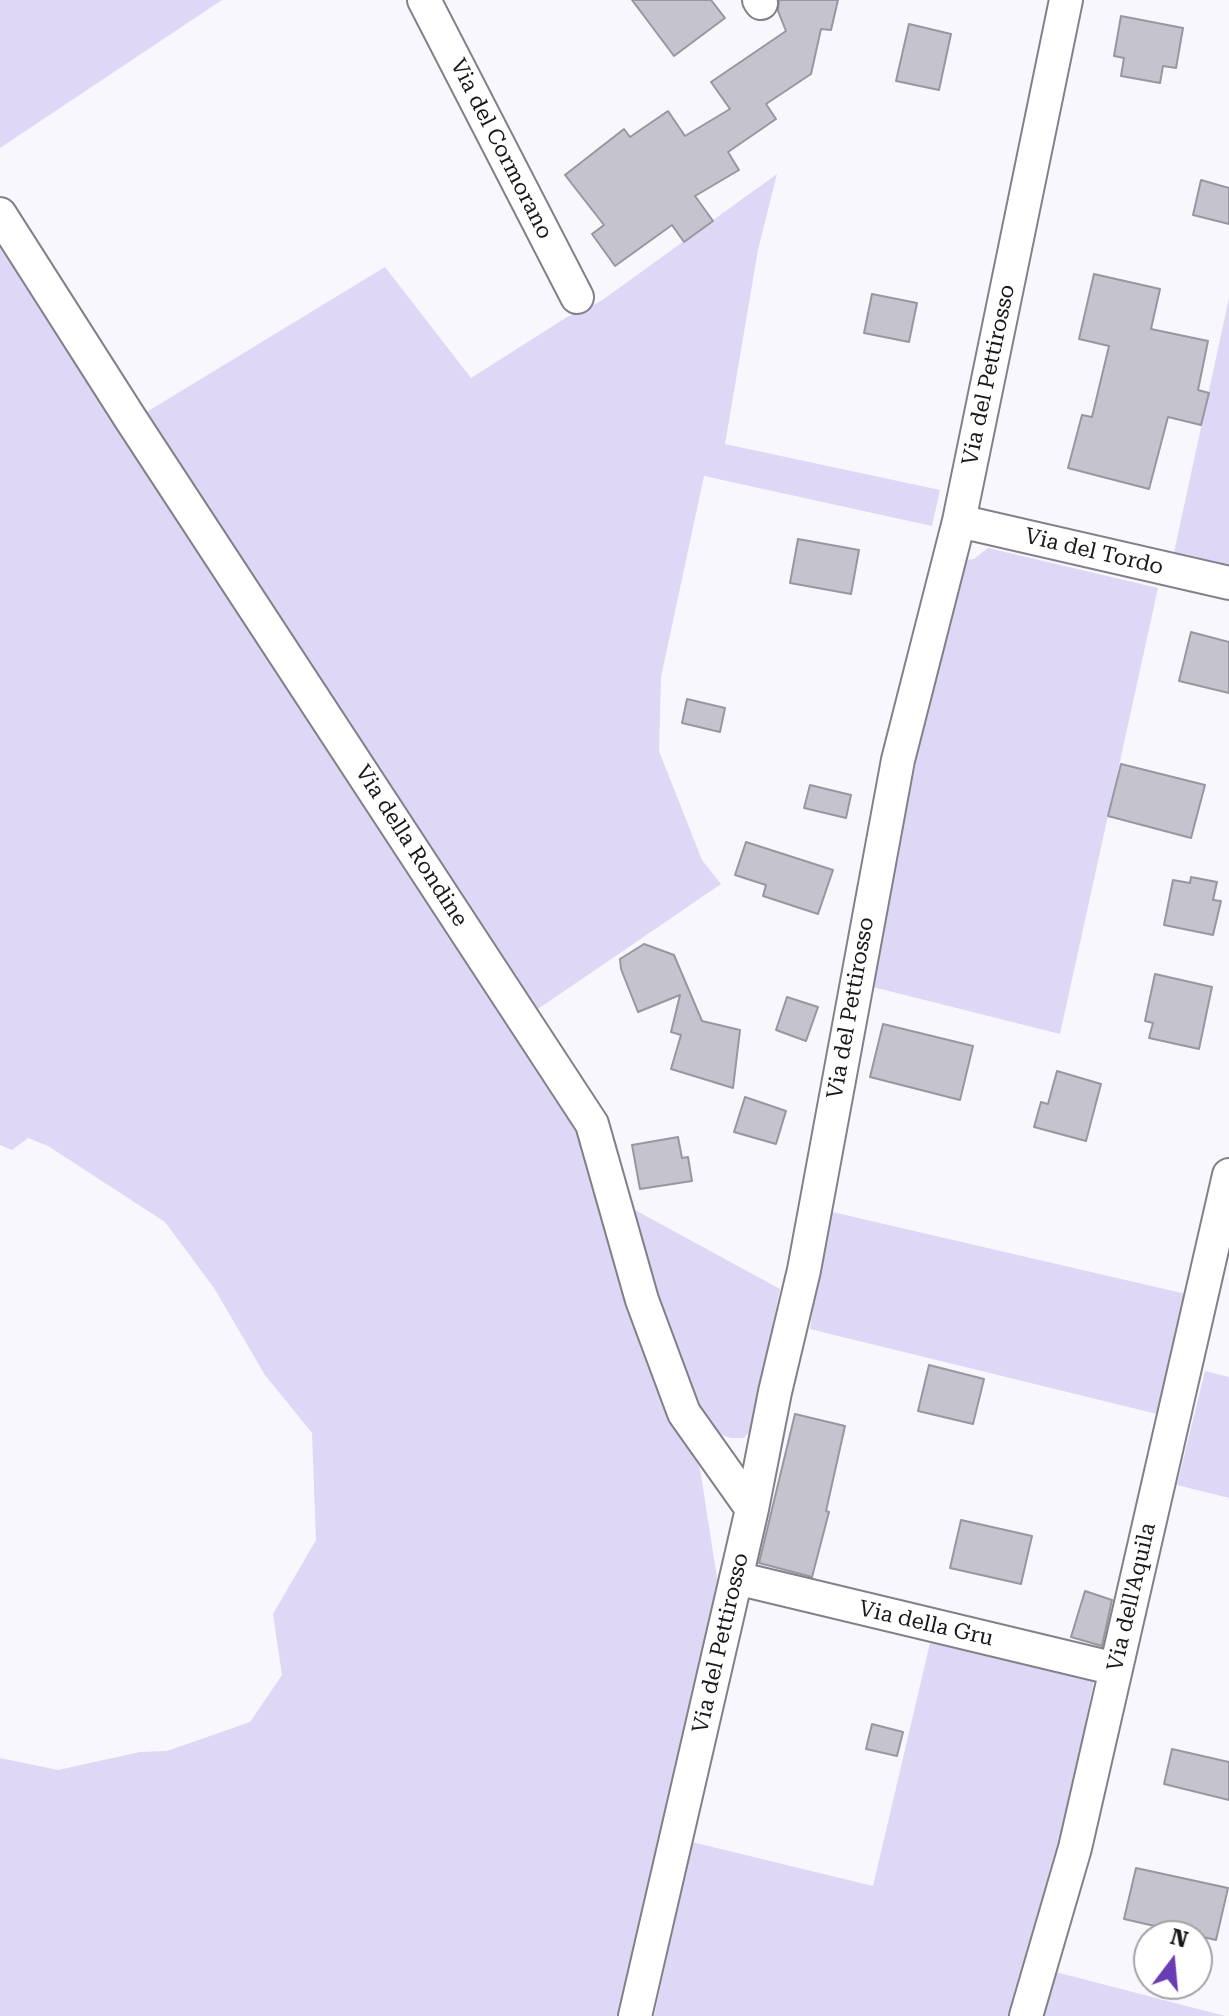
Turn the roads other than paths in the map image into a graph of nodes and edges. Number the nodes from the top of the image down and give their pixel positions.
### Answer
1 (424, 0) edge
2 (1066, 0) edge
3 (0, 214) edge
4 (577, 297) dead end
5 (959, 521) junction
6 (1229, 583) edge
7 (1229, 1175) edge
8 (752, 1509) junction
9 (736, 1578) junction
10 (1116, 1669) junction
11 (635, 2016) edge
12 (1026, 2016) edge

1 - 4 street, Via del Cormorano
2 - 5 street, Via del Pettirosso
3 - 8 street, Via della Rondine
5 - 6 street, Via del Tordo
5 - 8 street, Via del Pettirosso
7 - 10 street, Via dell'Aquila
8 - 9 street, Via del Pettirosso
9 - 10 street, Via della Gru
9 - 11 street, Via del Pettirosso
10 - 12 street, Via dell'Aquila

